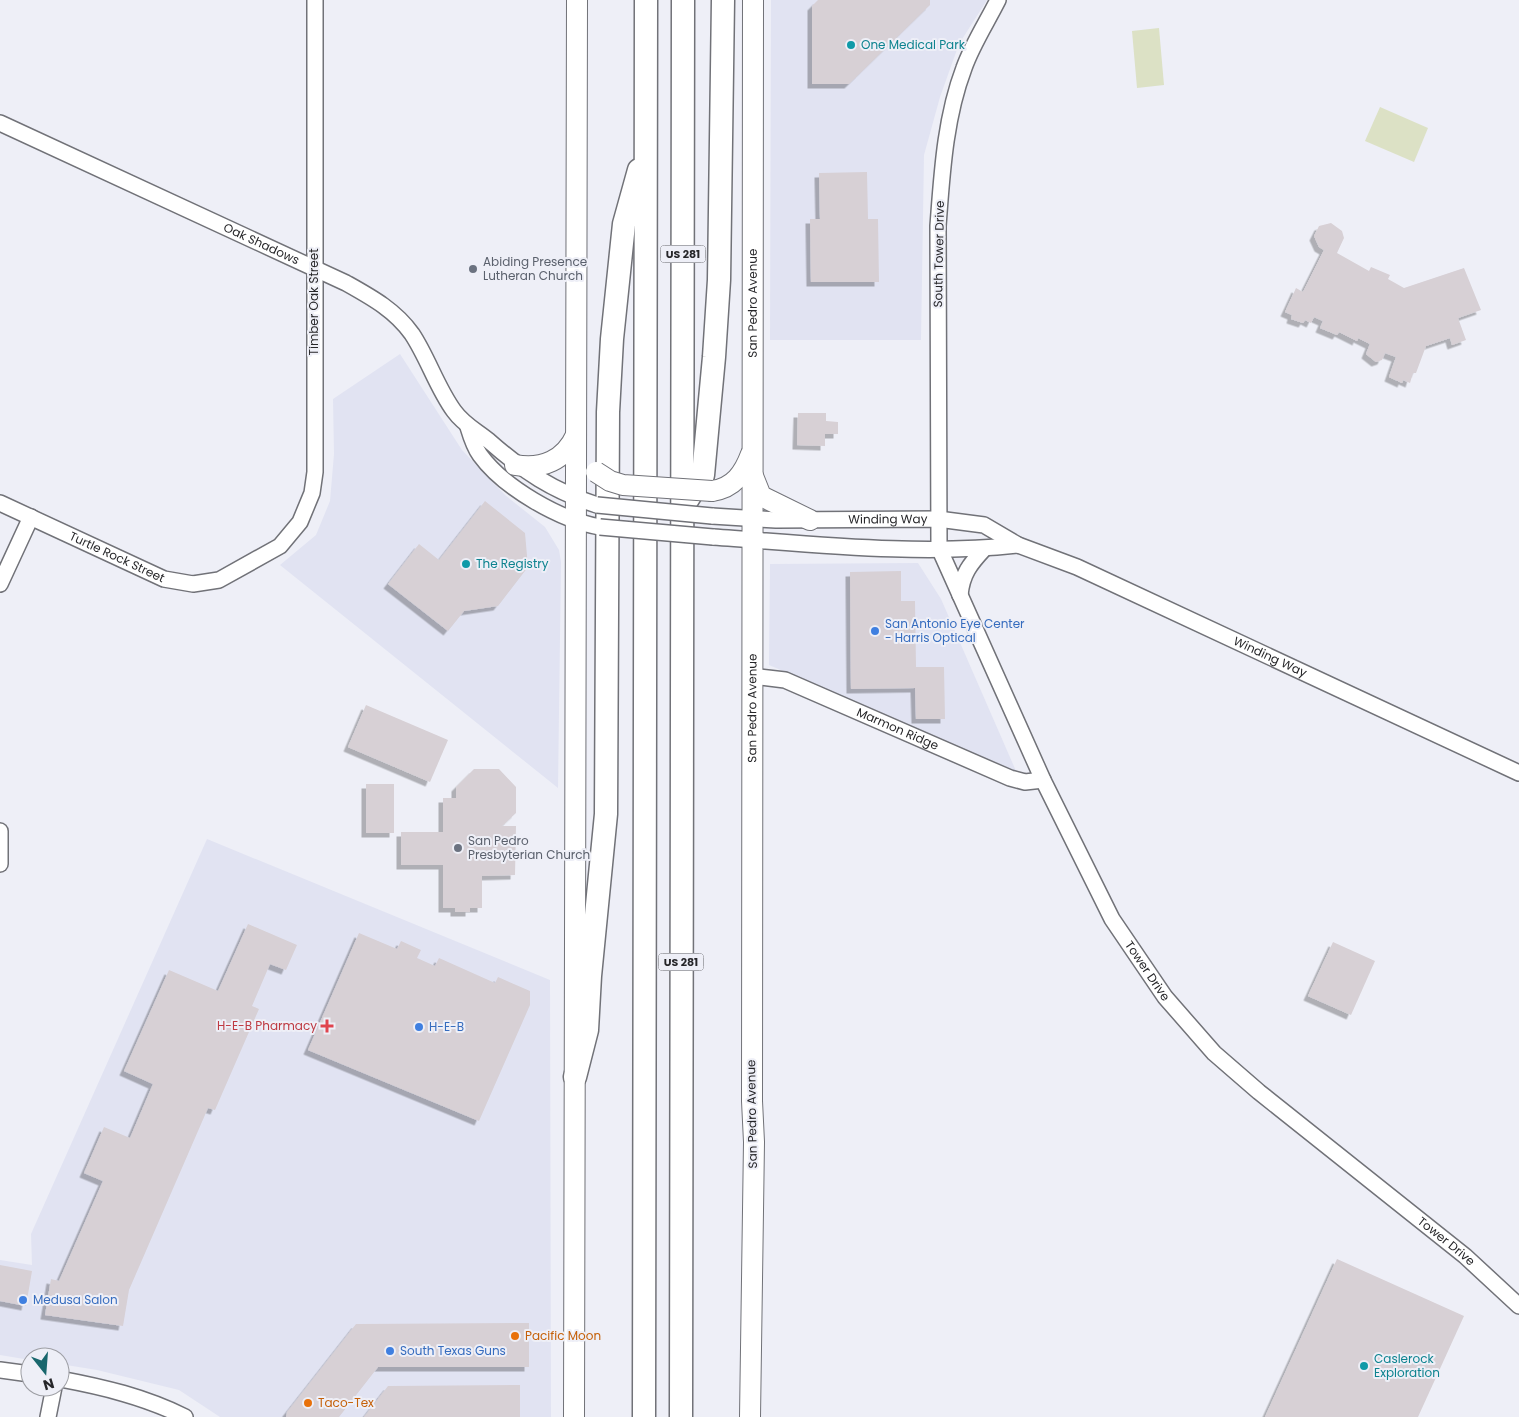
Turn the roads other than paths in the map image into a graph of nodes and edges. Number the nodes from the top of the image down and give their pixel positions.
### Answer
1 (316, 0) edge
2 (577, 0) edge
3 (646, 0) edge
4 (683, 0) edge
5 (723, 0) edge
6 (753, 0) edge
7 (998, 0) edge
8 (0, 123) edge
9 (646, 142) junction
10 (314, 270) junction
11 (468, 427) junction
12 (576, 439) junction
13 (752, 450) junction
14 (515, 465) junction
15 (753, 476) junction
16 (576, 498) junction
17 (0, 503) edge
18 (682, 508) junction
19 (32, 517) junction
20 (836, 519) junction
21 (938, 519) junction
22 (810, 520) junction
23 (575, 521) junction
24 (752, 529) junction
25 (837, 545) junction
26 (1018, 545) junction
27 (939, 548) junction
28 (984, 549) junction
29 (238, 570) joint
30 (0, 584) edge
31 (960, 595) junction
32 (752, 676) junction
33 (1519, 773) edge
34 (1043, 780) junction
35 (0, 831) edge
36 (0, 864) edge
37 (575, 1077) junction
38 (1519, 1306) edge
39 (0, 1370) edge
40 (20, 1373) edge
41 (70, 1381) edge
42 (52, 1397) edge
43 (48, 1417) edge
44 (185, 1417) edge
45 (574, 1417) edge
46 (644, 1417) edge
47 (681, 1417) edge
48 (750, 1417) edge

1 - 10 street, Timber Oak Street
2 - 12 main road
3 - 9 highway, US 281
4 - 18 highway, US 281
5 - 18 highway
6 - 13 main road, San Pedro Avenue
7 - 21 street, South Tower Drive
8 - 10 street, Oak Shadows
9 - 37 highway
9 - 46 highway, US 281
10 - 11 street, Oak Shadows
10 - 29 street, Timber Oak Street
11 - 14 street, Oak Shadows
11 - 23 street, Oak Shadows
12 - 13 main road, bridge
12 - 14 main road
12 - 16 main road
13 - 15 main road, San Pedro Avenue
14 - 16 street, Oak Shadows
15 - 22 main road
15 - 24 main road, San Pedro Avenue
16 - 23 main road
16 - 24 street, Oak Shadows, bridge
17 - 19 street, Turtle Rock Street
18 - 47 highway, US 281
19 - 29 street, Turtle Rock Street
19 - 30 street
20 - 21 street, Winding Way
20 - 22 street, Winding Way
20 - 25 street
21 - 26 street, Winding Way
21 - 27 street, Tower Drive
22 - 24 street, Winding Way
23 - 24 street, Oak Shadows, bridge
23 - 37 main road
24 - 25 street, Winding Way
24 - 32 main road, San Pedro Avenue
25 - 27 street, Winding Way
26 - 28 street, Winding Way
26 - 33 street, Winding Way
27 - 28 street, Winding Way
27 - 31 street, Tower Drive
28 - 31 street
31 - 34 street, Tower Drive
32 - 34 street, Marmon Ridge
32 - 48 main road, San Pedro Avenue
34 - 38 street, Tower Drive
35 - 36 street
37 - 45 main road
39 - 40 street
41 - 44 street
42 - 43 street

